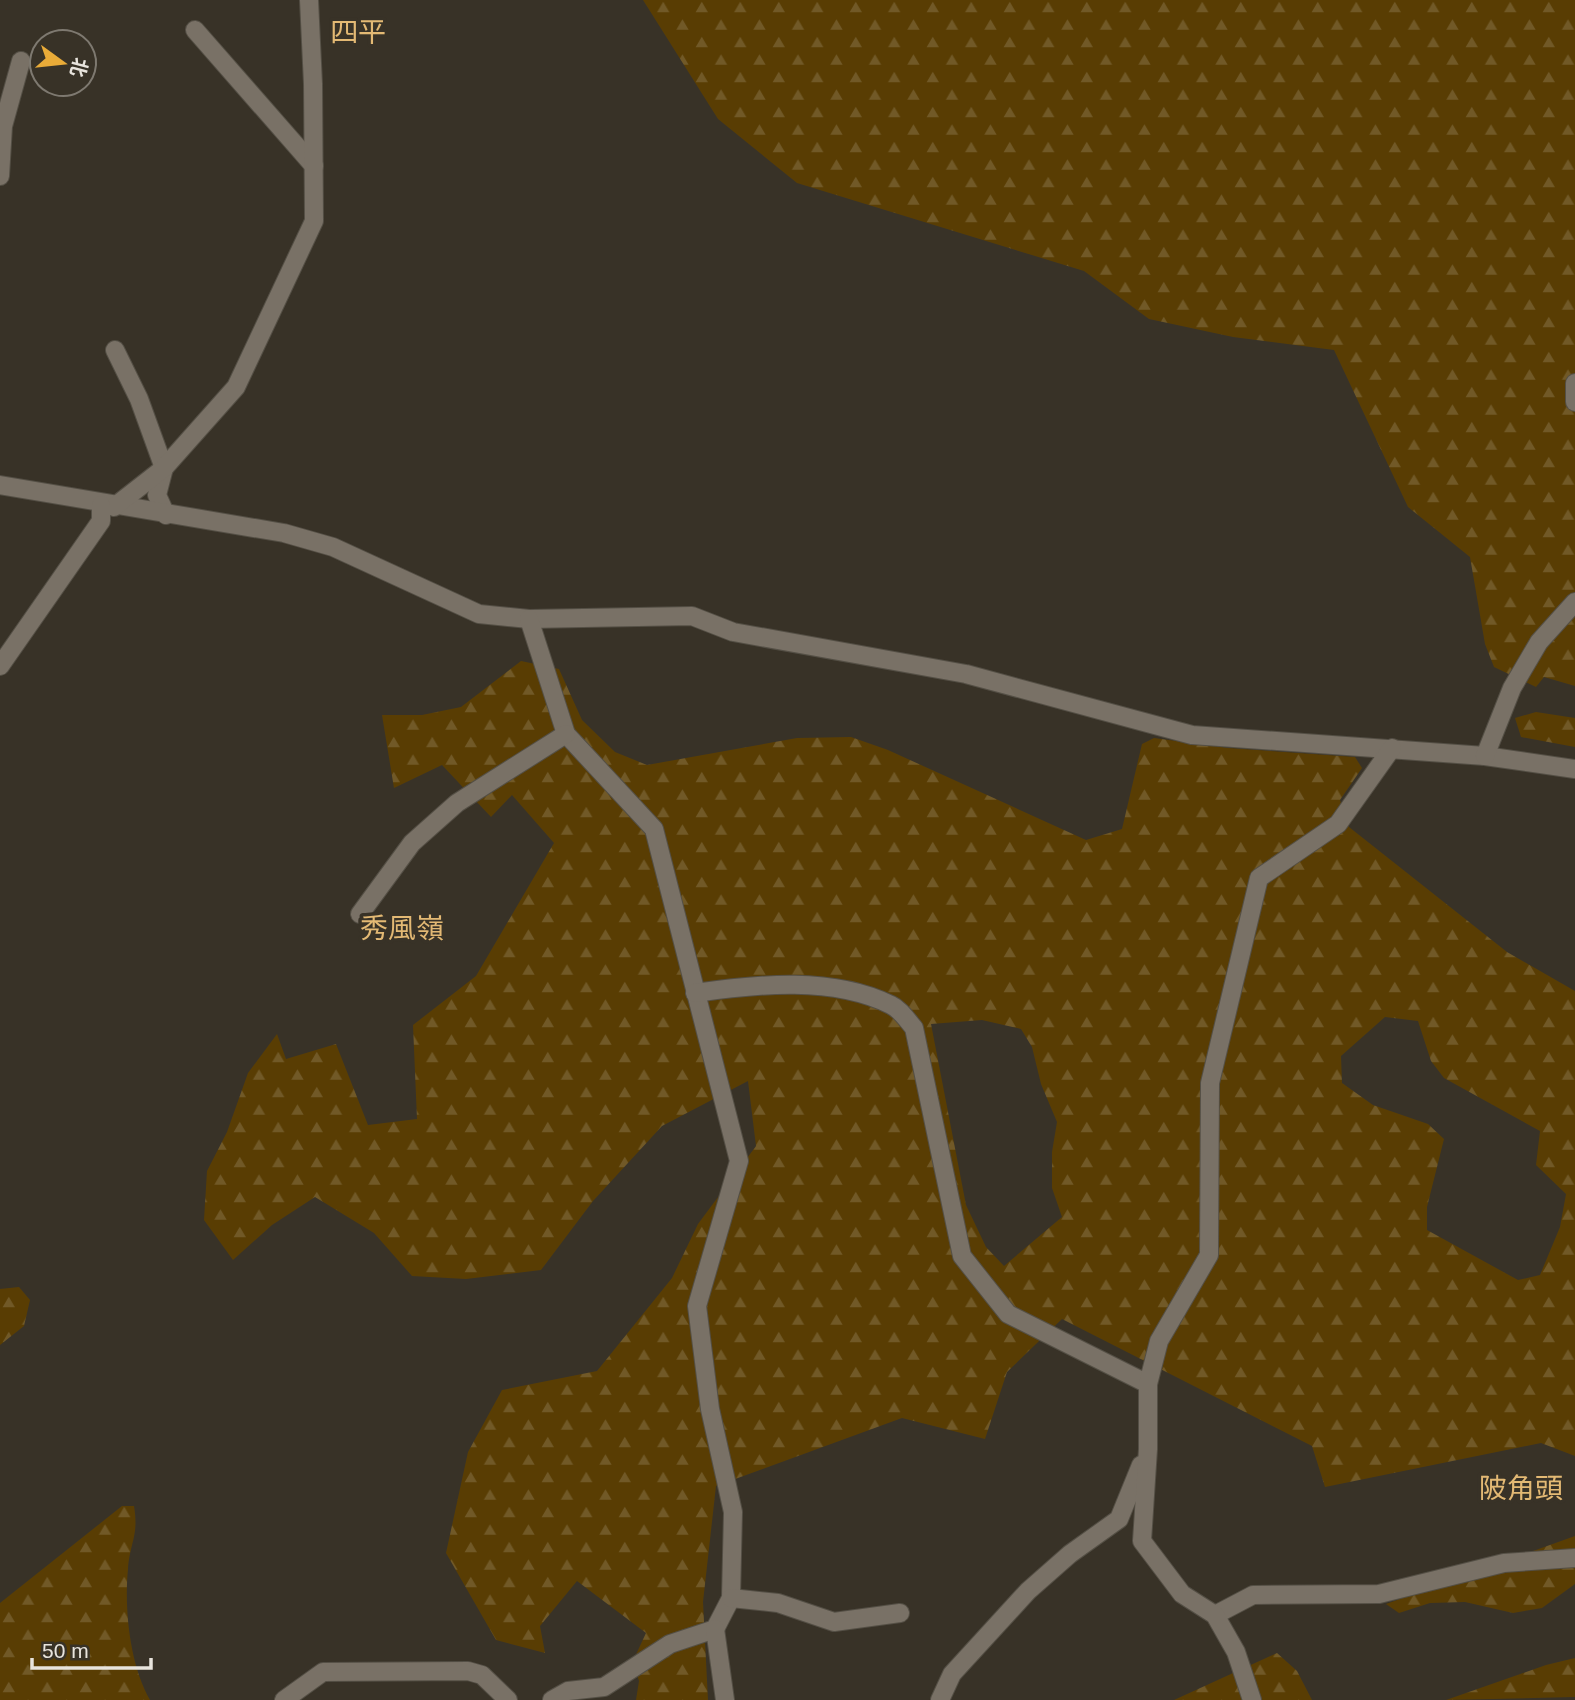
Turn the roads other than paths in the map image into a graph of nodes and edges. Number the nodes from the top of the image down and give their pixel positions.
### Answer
1 (309, 0) edge
2 (195, 30) dead end
3 (21, 61) dead end
4 (314, 166) junction
5 (0, 176) edge
6 (115, 351) dead end
7 (1575, 383) edge
8 (1575, 402) edge
9 (164, 468) junction
10 (0, 485) edge
11 (108, 506) junction
12 (166, 515) junction
13 (1575, 602) edge
14 (529, 620) junction
15 (0, 666) edge
16 (566, 734) junction
17 (1392, 748) junction
18 (1486, 756) junction
19 (1575, 769) edge
20 (360, 914) dead end
21 (695, 993) junction
22 (1148, 1384) junction
23 (1148, 1449) junction
24 (1575, 1559) edge
25 (731, 1598) junction
26 (900, 1612) dead end
27 (1214, 1615) junction
28 (715, 1629) junction
29 (284, 1700) edge
30 (508, 1700) edge
31 (552, 1700) edge
32 (725, 1700) edge
33 (940, 1700) edge
34 (1252, 1700) edge

1 - 4 street
2 - 4 street
3 - 5 street
4 - 9 street
6 - 9 street
7 - 8 street
9 - 11 street
9 - 12 street
10 - 11 street
11 - 12 street
11 - 15 street
12 - 14 street
13 - 18 street
14 - 16 street
14 - 17 street
16 - 20 street
16 - 21 street
17 - 18 street
17 - 22 street
18 - 19 street
21 - 22 street
21 - 25 street
22 - 23 street
23 - 27 street
23 - 33 street
24 - 27 street
25 - 26 street
25 - 28 street
27 - 34 street
28 - 31 street
28 - 32 street
29 - 30 street

